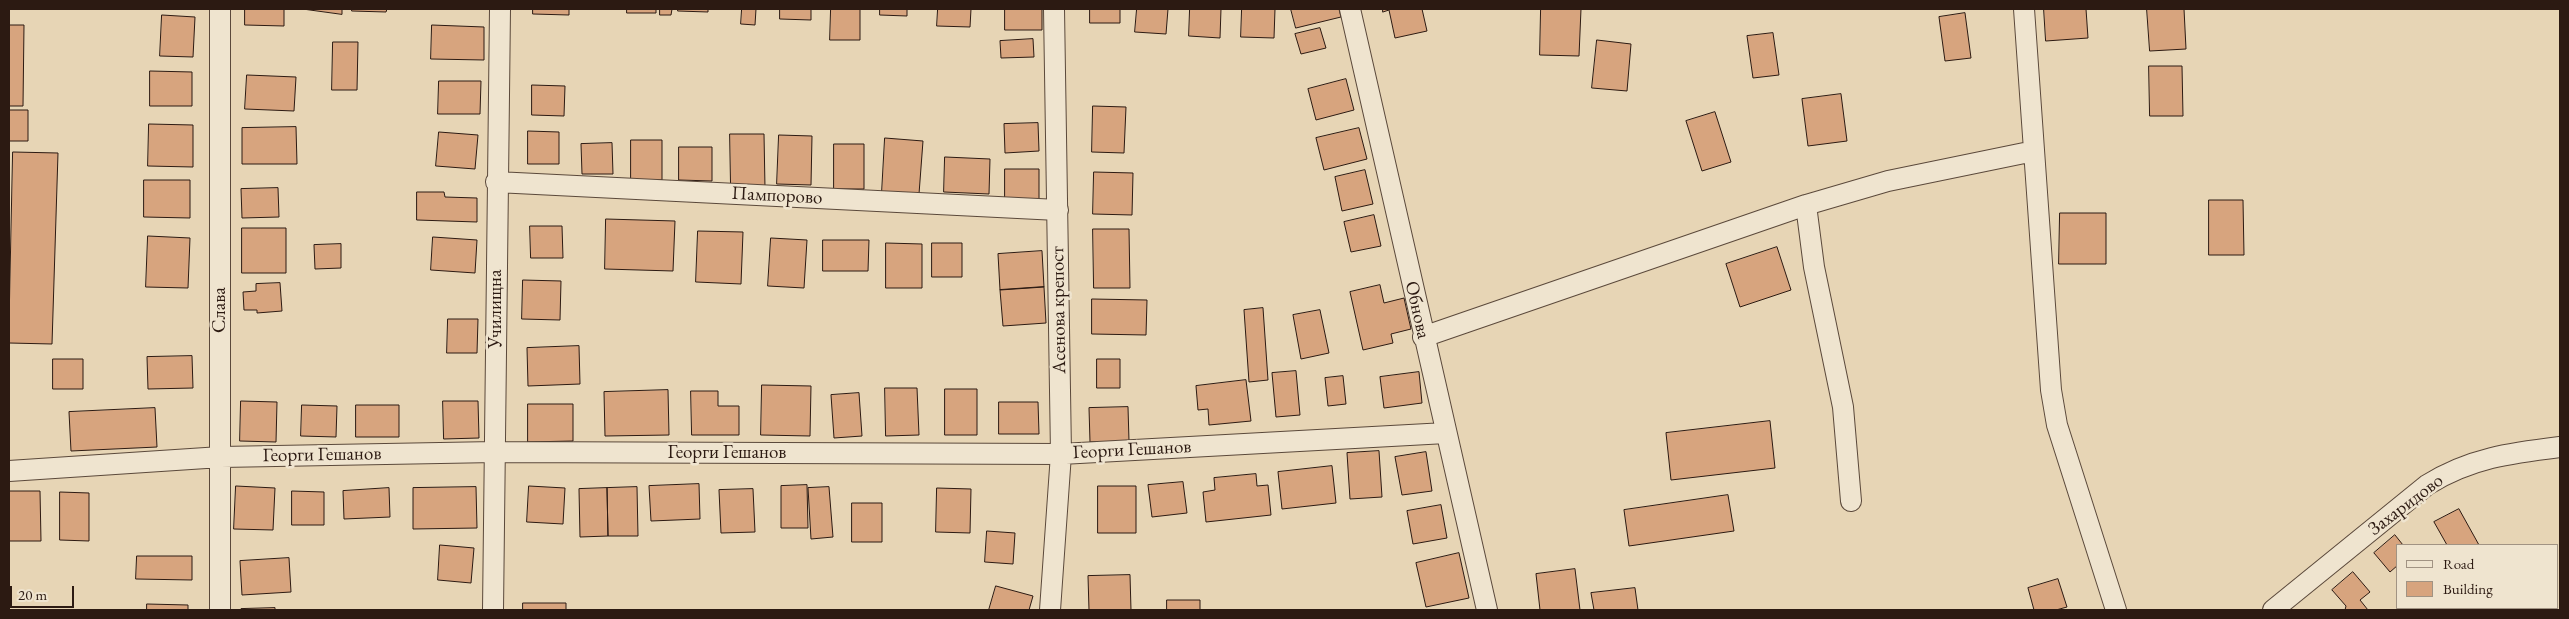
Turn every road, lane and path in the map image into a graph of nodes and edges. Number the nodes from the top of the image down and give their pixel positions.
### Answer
1 (220, 9) edge
2 (500, 9) edge
3 (1054, 9) edge
4 (1350, 9) edge
5 (2024, 9) edge
6 (2034, 151) junction
7 (496, 182) junction
8 (1806, 205) junction
9 (1058, 210) junction
10 (1423, 337) junction
11 (1446, 433) junction
12 (2560, 447) edge
13 (495, 452) junction
14 (1061, 454) junction
15 (221, 457) junction
16 (9, 471) edge
17 (1850, 501) dead end
18 (2299, 602) edge
19 (220, 610) edge
20 (493, 610) edge
21 (1050, 610) edge
22 (1487, 610) edge
23 (2116, 610) edge
24 (2274, 610) edge

1 - 15 street, Слава
2 - 7 street, Училищна
3 - 9 street, Асенова крепост
4 - 10 street, Обнова
5 - 6 street
6 - 8 street
6 - 23 street
7 - 9 street, Пампорово
7 - 13 street, Училищна
8 - 10 street
8 - 17 street
9 - 14 street, Асенова крепост
10 - 11 street, Обнова
11 - 14 street, Георги Гешанов
11 - 22 street, Обнова
12 - 18 street, Захаридово
13 - 14 street, Георги Гешанов
13 - 15 street, Георги Гешанов
13 - 20 street, Училищна
14 - 21 street, Асенова крепост
15 - 16 street, Георги Гешанов
15 - 19 street, Слава
18 - 24 street, Захаридово

